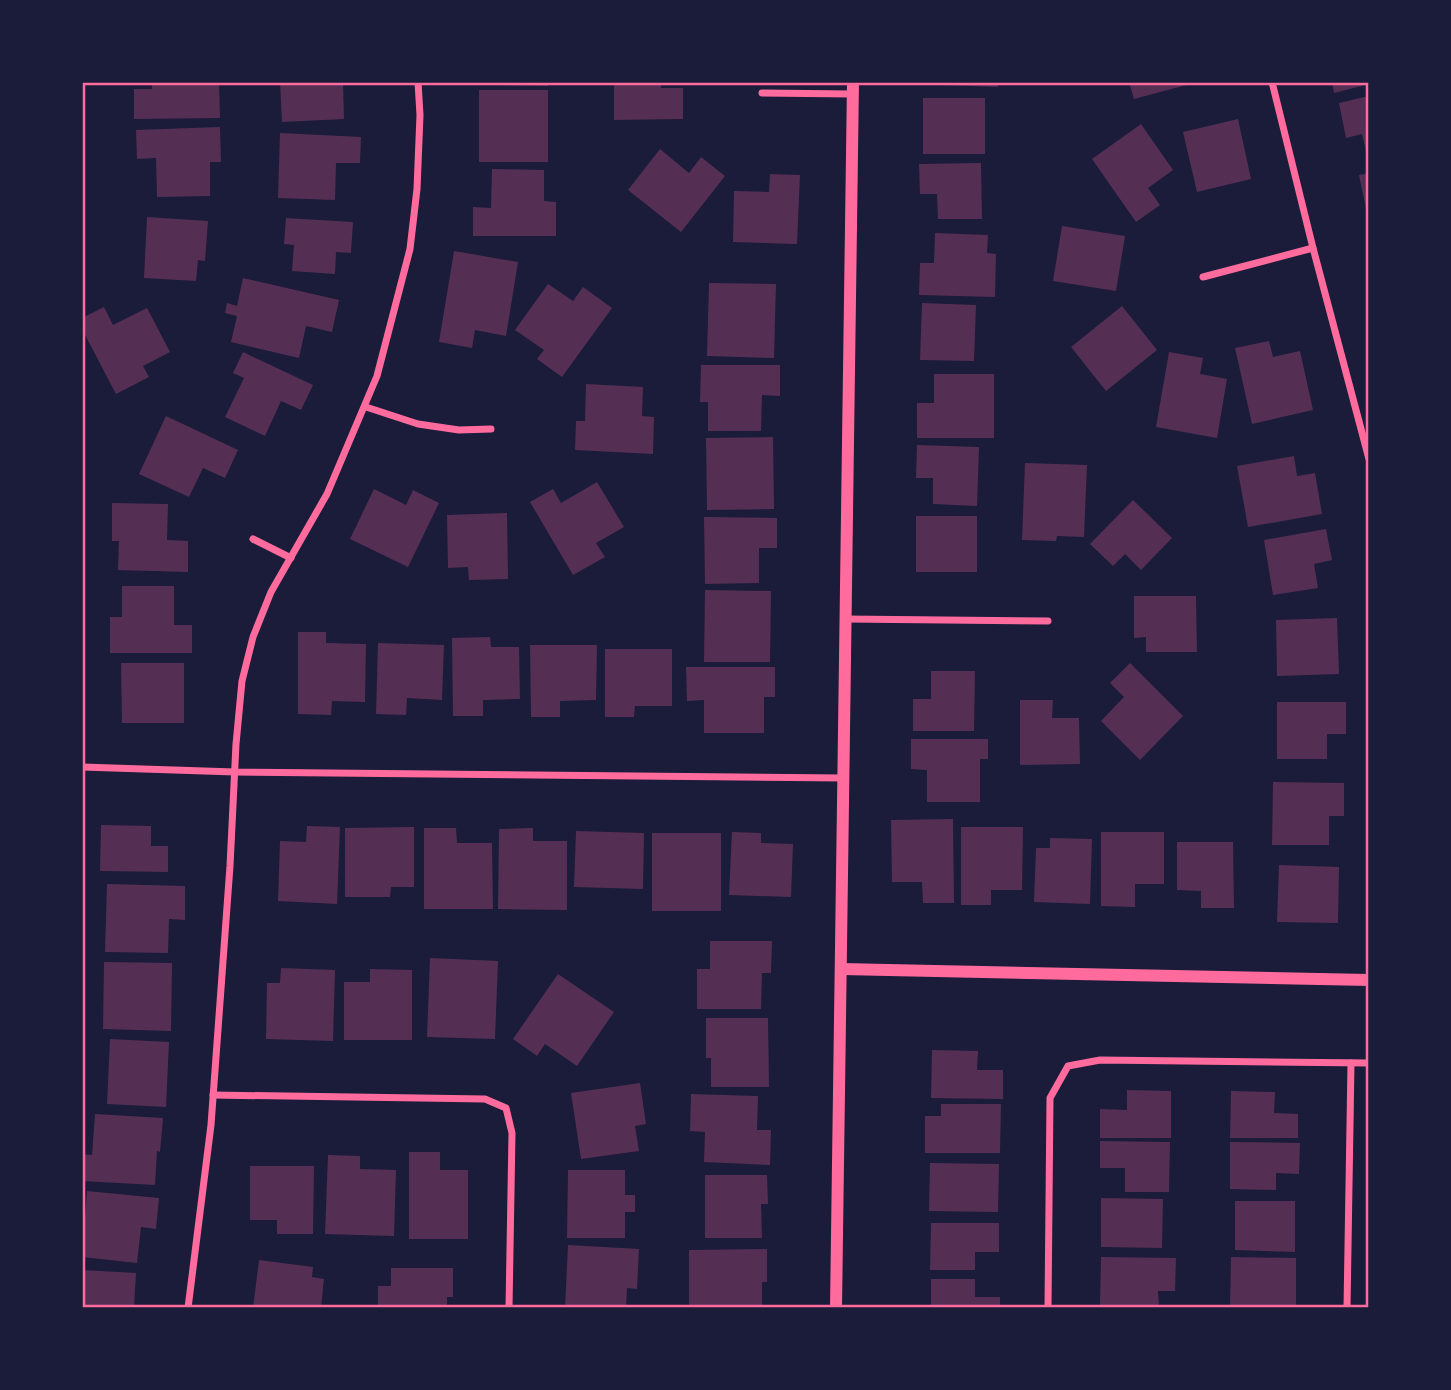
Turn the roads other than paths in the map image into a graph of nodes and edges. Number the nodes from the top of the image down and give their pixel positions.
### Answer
1 (418, 82) edge
2 (1272, 82) edge
3 (853, 88) edge
4 (762, 93) dead end
5 (1313, 248) junction
6 (1203, 277) dead end
7 (366, 407) junction
8 (491, 429) dead end
9 (1369, 459) edge
10 (253, 539) dead end
11 (291, 558) junction
12 (845, 619) junction
13 (1048, 621) dead end
14 (82, 767) edge
15 (235, 772) junction
16 (843, 778) junction
17 (841, 969) junction
18 (1369, 980) edge
19 (1351, 1063) junction
20 (1369, 1063) edge
21 (213, 1095) junction
22 (188, 1308) edge
23 (509, 1308) edge
24 (836, 1308) edge
25 (1048, 1308) edge
26 (1347, 1308) edge

1 - 7 street
2 - 5 street
3 - 4 street
3 - 12 street
5 - 6 street
5 - 9 street
7 - 8 street
7 - 11 street
10 - 11 street
11 - 15 street
12 - 13 street
12 - 16 street
14 - 15 street
15 - 16 street
15 - 21 street
16 - 17 street
17 - 18 street
17 - 24 street
19 - 20 street
19 - 25 street
19 - 26 street
21 - 22 street
21 - 23 street

